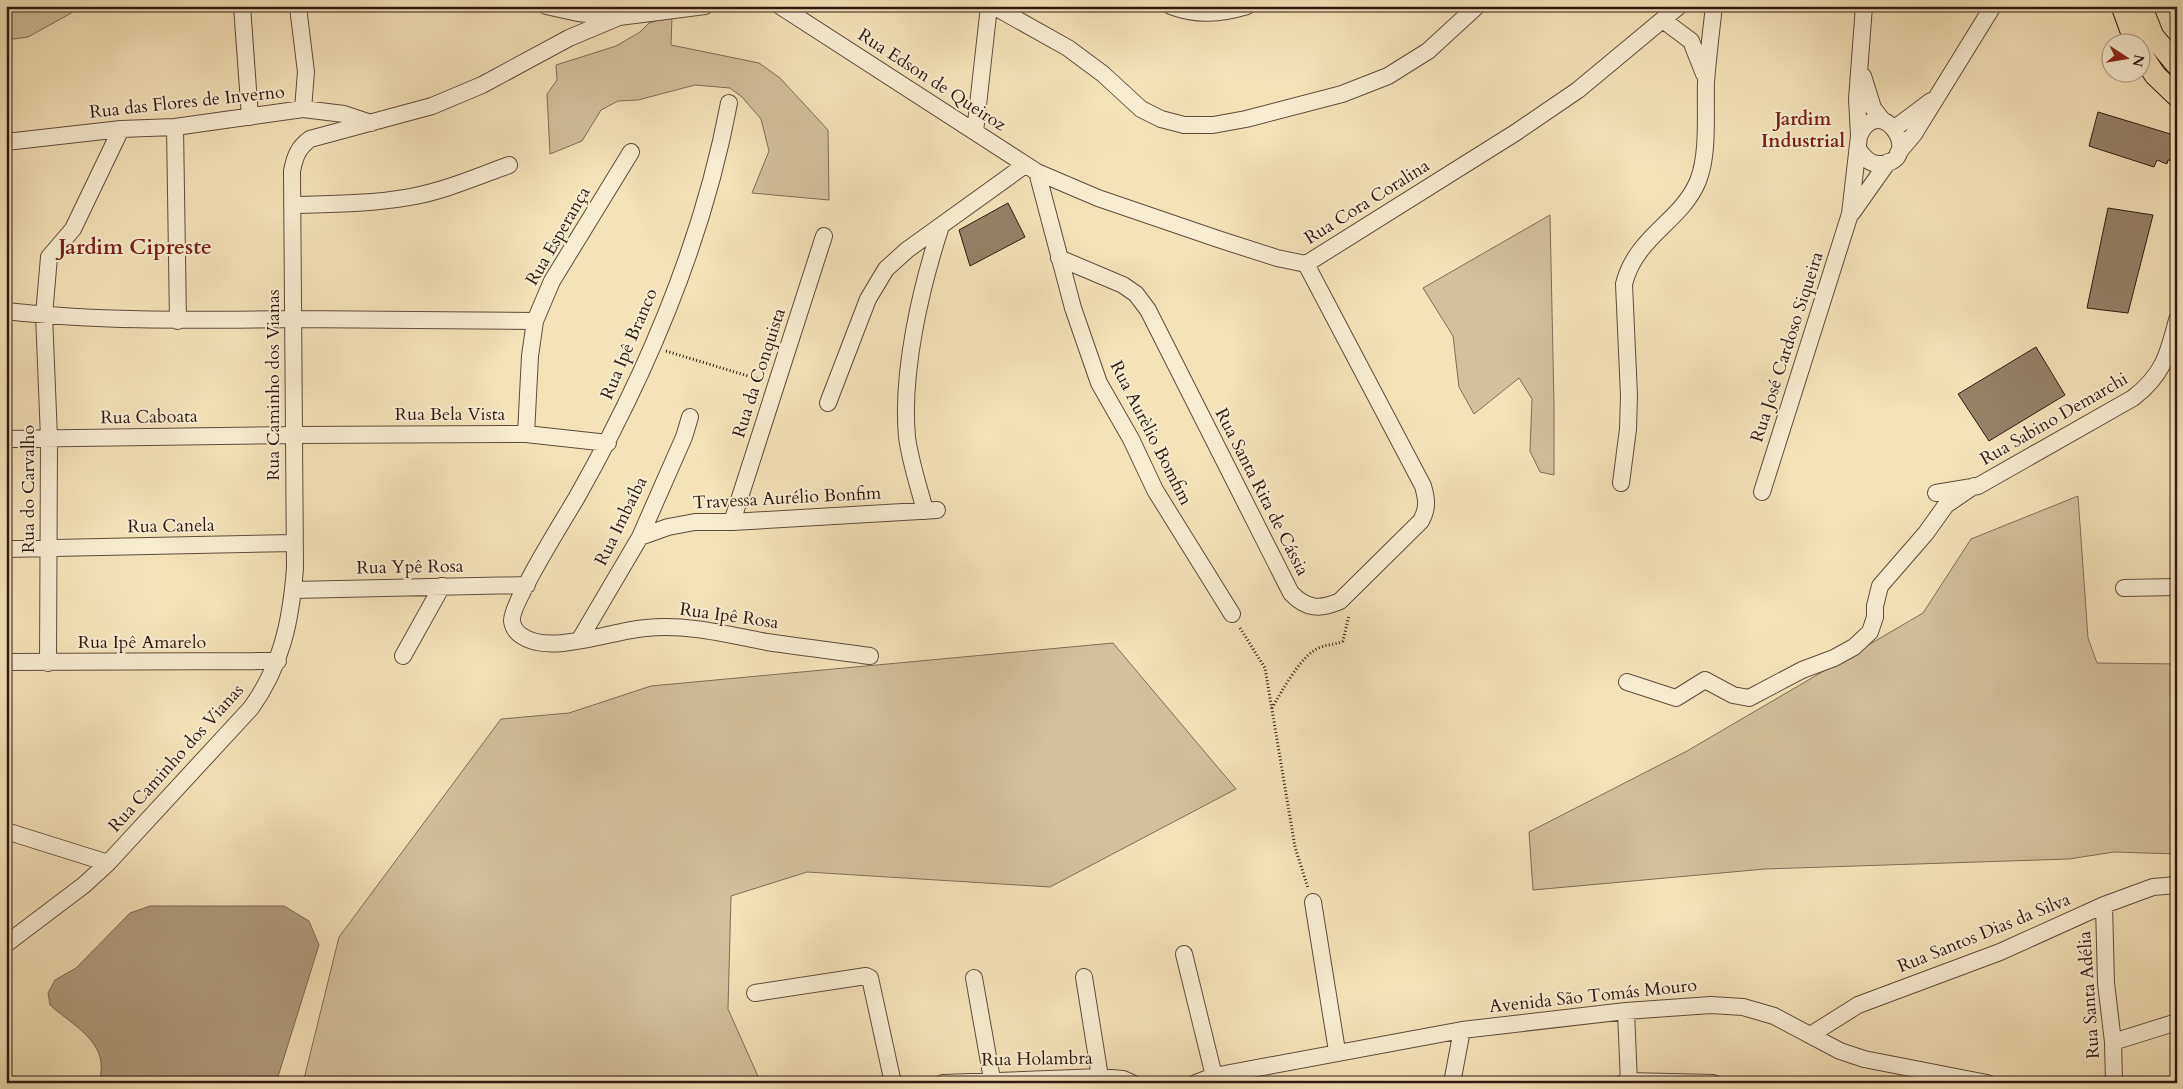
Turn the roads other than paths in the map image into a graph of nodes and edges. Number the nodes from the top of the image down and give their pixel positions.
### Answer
1 (242, 6) edge
2 (546, 6) edge
3 (705, 6) edge
4 (780, 6) edge
5 (991, 6) edge
6 (1171, 6) edge
7 (1247, 6) edge
8 (1477, 6) edge
9 (1679, 6) edge
10 (1714, 6) edge
11 (1864, 6) edge
12 (1992, 6) edge
13 (2122, 6) edge
14 (2141, 6) edge
15 (298, 7) edge
16 (1220, 10) edge
17 (619, 17) junction
18 (1663, 20) junction
19 (2131, 32) edge
20 (2177, 66) edge
21 (1861, 67) junction
22 (2150, 67) edge
23 (1706, 80) junction
24 (2177, 96) edge
25 (1935, 98) junction
26 (729, 103) dead end
27 (303, 109) junction
28 (250, 116) junction
29 (371, 123) junction
30 (1889, 124) junction
31 (175, 127) junction
32 (120, 129) junction
33 (975, 132) junction
34 (6, 142) edge
35 (1859, 143) junction
36 (631, 152) dead end
37 (1893, 158) junction
38 (508, 165) dead end
39 (1031, 168) junction
40 (292, 205) junction
41 (1850, 214) junction
42 (941, 226) junction
43 (824, 236) dead end
44 (1059, 258) junction
45 (1306, 264) junction
46 (6, 311) edge
47 (44, 315) junction
48 (292, 319) junction
49 (2177, 320) edge
50 (178, 321) junction
51 (535, 321) junction
52 (828, 403) dead end
53 (690, 417) dead end
54 (293, 434) junction
55 (526, 434) junction
56 (49, 438) junction
57 (6, 439) edge
58 (608, 443) junction
59 (1621, 483) dead end
60 (1974, 486) junction
61 (1762, 492) dead end
62 (1936, 493) dead end
63 (732, 522) junction
64 (640, 536) junction
65 (294, 543) junction
66 (48, 548) junction
67 (6, 549) edge
68 (527, 584) junction
69 (442, 586) junction
70 (2177, 587) edge
71 (2124, 588) dead end
72 (293, 590) junction
73 (1232, 614) road end
74 (524, 638) joint
75 (580, 640) junction
76 (403, 656) dead end
77 (870, 656) dead end
78 (278, 661) junction
79 (6, 662) edge
80 (48, 663) junction
81 (1627, 682) dead end
82 (6, 831) edge
83 (108, 863) junction
84 (2177, 885) edge
85 (1312, 902) road end
86 (2104, 905) junction
87 (6, 944) edge
88 (1184, 954) dead end
89 (1084, 977) dead end
90 (974, 978) dead end
91 (756, 992) dead end
92 (1626, 1011) junction
93 (2177, 1022) edge
94 (1462, 1030) junction
95 (1812, 1034) junction
96 (2113, 1042) junction
97 (1337, 1051) junction
98 (1214, 1076) junction
99 (1100, 1077) junction
100 (982, 1081) edge
101 (1627, 1082) edge
102 (893, 1083) edge
103 (943, 1083) edge
104 (1132, 1083) edge
105 (1196, 1083) edge
106 (1452, 1083) edge
107 (1712, 1083) edge
108 (1986, 1083) edge
109 (2114, 1083) edge

1 - 28 street
2 - 17 street
3 - 17 street, Rua Caminho dos Vianas
4 - 33 street, Rua Edson de Queiroz
5 - 8 street
5 - 33 street
6 - 16 street
7 - 16 street
9 - 18 street, Rua Cora Coralina
10 - 23 street
11 - 21 street
12 - 25 street, Rua José Cardoso Siqueira
13 - 19 main road
14 - 20 main road
15 - 27 street
17 - 29 street, Rua Caminho dos Vianas
18 - 23 street
18 - 45 street, Rua Cora Coralina
21 - 30 street
21 - 35 street, Rua José Cardoso Siqueira
22 - 24 main road
23 - 59 street
25 - 30 street, Rua José Cardoso Siqueira
25 - 37 street, Rua José Cardoso Siqueira
26 - 58 street, Rua Ipê Branco
27 - 28 street, Rua das Flores de Inverno
27 - 29 street, Rua das Flores de Inverno
28 - 31 street, Rua das Flores de Inverno
29 - 40 street, Rua Caminho dos Vianas
30 - 35 street
30 - 37 street
31 - 32 street, Rua das Flores de Inverno
31 - 50 street
32 - 34 street, Rua das Flores de Inverno
32 - 47 street, Rua do Carvalho
33 - 39 street, Rua Edson de Queiroz
35 - 37 street
35 - 41 street, Rua José Cardoso Siqueira
36 - 51 street, Rua Esperança
37 - 41 street, Rua José Cardoso Siqueira
38 - 40 street
39 - 42 street
39 - 44 street, Rua Aurèlio Bomfim
39 - 45 street, Rua Cora Coralina
40 - 48 street, Rua Caminho dos Vianas
41 - 61 street, Rua José Cardoso Siqueira
42 - 52 street
42 - 63 street, Travessa Aurélio Bonfim
43 - 63 street, Rua da Conquista
44 - 45 street, Rua Santa Rita de Cássia
44 - 73 street, Rua Aurèlio Bomfim
46 - 47 street
47 - 50 street
47 - 56 street, Rua do Carvalho
48 - 50 street
48 - 51 street
48 - 54 street, Rua Caminho dos Vianas
49 - 60 street, Rua Sabino Demarchi
51 - 55 street, Rua Esperança
53 - 64 street, Rua Imbaíba
54 - 55 street, Rua Bela Vista
54 - 56 street, Rua Caboata
54 - 65 street, Rua Caminho dos Vianas
55 - 58 street, Rua Bela Vista
56 - 57 street, Rua Caboata
56 - 66 street, Rua do Carvalho
58 - 68 street, Rua Ipê Branco
60 - 62 street, Rua Sabino Demarchi
60 - 81 street
63 - 64 street, Travessa Aurélio Bonfim
64 - 75 street, Rua Imbaíba
65 - 66 street, Rua Canela
65 - 72 street, Rua Caminho dos Vianas
66 - 67 street, Rua Canela
66 - 80 street, Rua do Carvalho
68 - 69 street, Rua Ypê Rosa
68 - 74 street, Rua Ipê Branco
69 - 72 street, Rua Ypê Rosa
69 - 76 street
70 - 71 street
72 - 78 street, Rua Caminho dos Vianas
74 - 75 street, Rua Ipê Rosa
75 - 77 street, Rua Ipê Rosa
78 - 80 street, Rua Ipê Amarelo
78 - 83 street, Rua Caminho dos Vianas
79 - 80 street, Rua Ipê Amarelo
82 - 83 street
83 - 87 street, Rua Caminho dos Vianas
84 - 86 street, Rua Santos Dias da Silva
85 - 97 street
86 - 95 street, Rua Santos Dias da Silva
86 - 96 street, Rua Santa Adélia
88 - 98 street
89 - 99 street
90 - 100 street
91 - 102 street
92 - 94 street, Avenida São Tomás Mouro
92 - 95 street, Avenida São Tomás Mouro
92 - 101 street
93 - 96 street
94 - 97 street, Avenida São Tomás Mouro
94 - 106 street
95 - 108 street, Avenida São Tomás Mouro
96 - 109 street, Rua Santa Adélia
97 - 98 street, Avenida São Tomás Mouro
98 - 105 street, Avenida São Tomás Mouro
99 - 100 street, Rua Holambra
99 - 104 street, Rua Holambra
100 - 103 street, Rua Holambra
101 - 107 street

